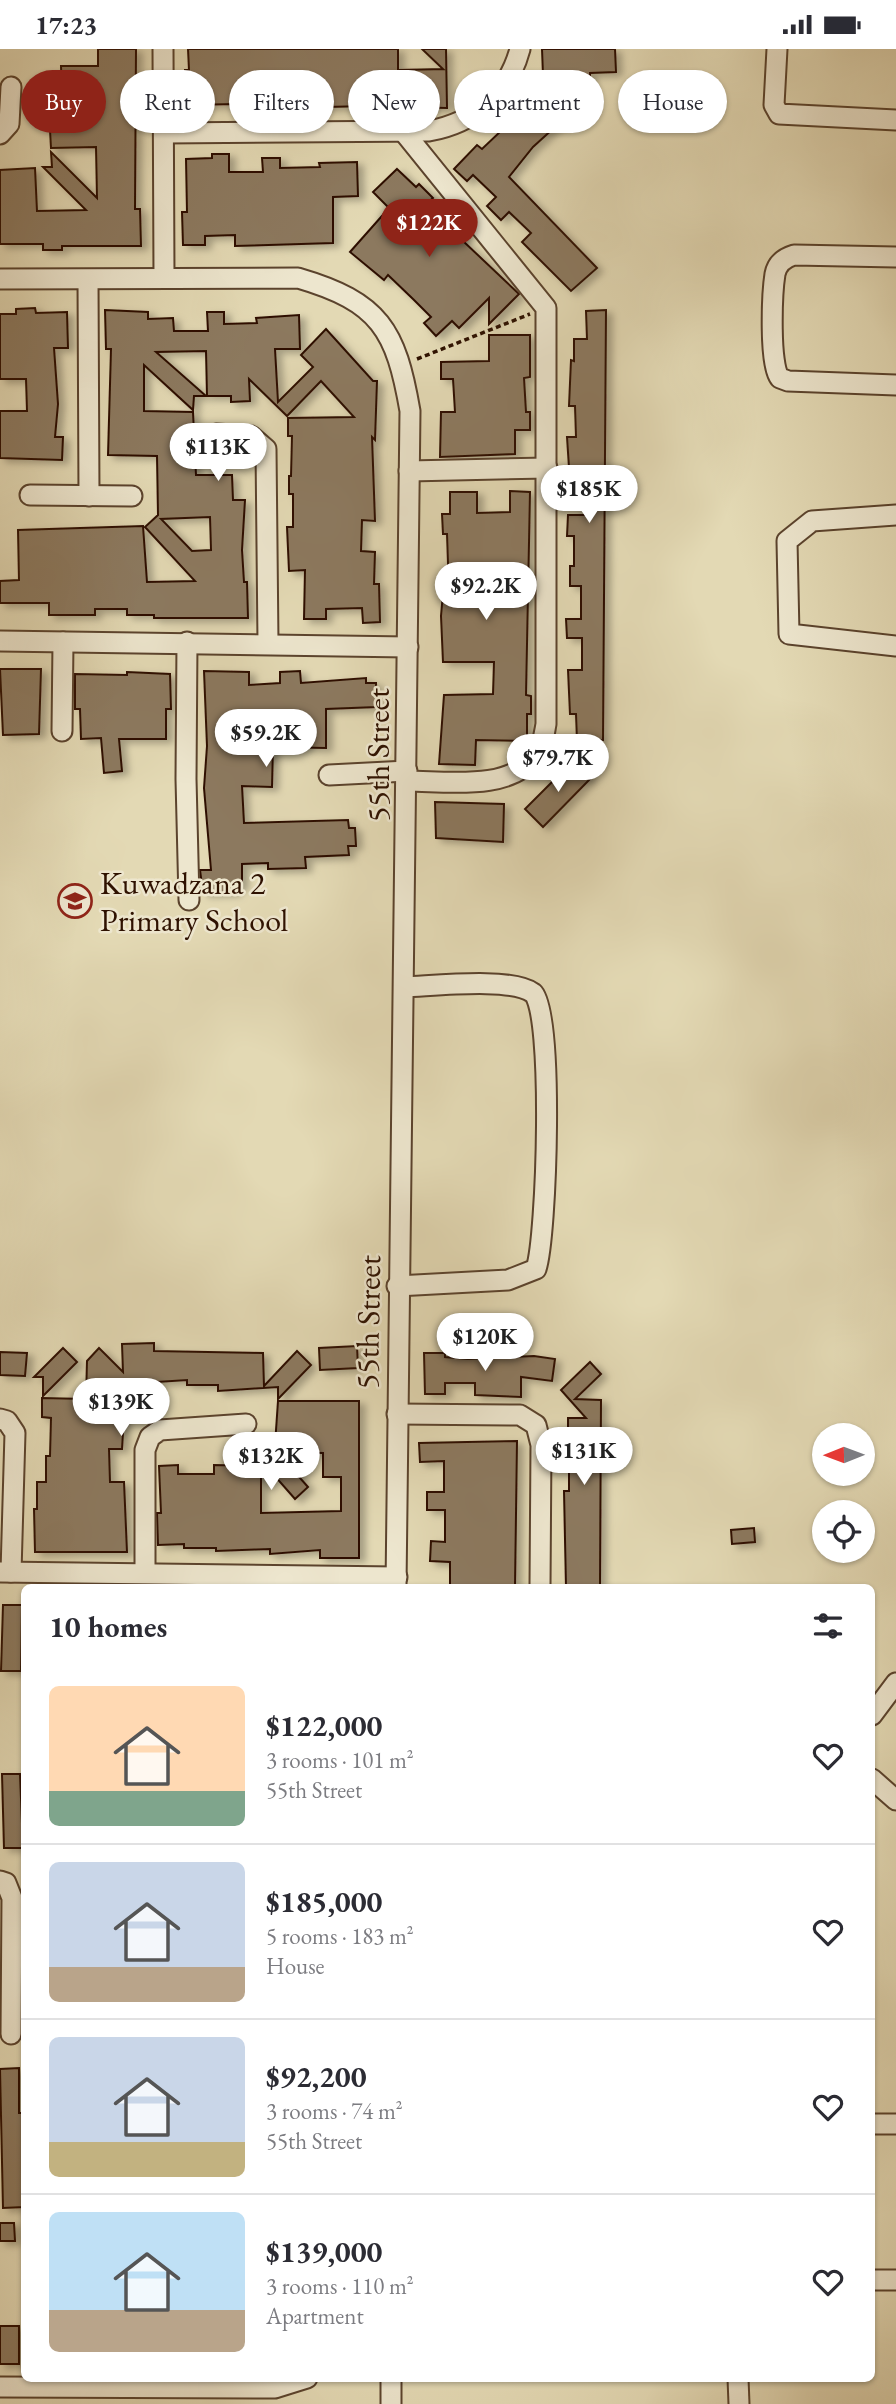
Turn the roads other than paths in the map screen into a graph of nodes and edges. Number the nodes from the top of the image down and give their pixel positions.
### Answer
1 (163, 49) edge
2 (520, 49) edge
3 (777, 49) edge
4 (164, 70) edge
5 (11, 87) dead end
6 (896, 120) edge
7 (440, 127) edge
8 (348, 131) edge
9 (165, 133) edge
10 (215, 133) edge
11 (404, 133) edge
12 (0, 134) edge
13 (896, 257) edge
14 (164, 277) junction
15 (0, 279) edge
16 (88, 280) junction
17 (896, 386) edge
18 (216, 434) dead end
19 (547, 468) junction
20 (409, 471) junction
21 (30, 495) dead end
22 (89, 496) junction
23 (132, 496) dead end
24 (896, 515) edge
25 (0, 641) edge
26 (63, 642) junction
27 (187, 642) junction
28 (268, 643) junction
29 (896, 646) edge
30 (408, 647) junction
31 (62, 731) dead end
32 (329, 775) dead end
33 (407, 776) junction
34 (190, 900) dead end
35 (405, 987) junction
36 (397, 1286) junction
37 (397, 1414) junction
38 (0, 1419) edge
39 (246, 1424) dead end
40 (6, 1572) edge
41 (145, 1573) junction
42 (218, 1581) edge
43 (396, 1582) edge
44 (540, 1584) edge
45 (896, 1683) edge
46 (875, 1711) edge
47 (875, 1782) edge
48 (896, 1800) edge
49 (0, 1881) edge
50 (12, 2034) edge
51 (875, 2124) edge
52 (896, 2124) edge
53 (875, 2280) edge
54 (896, 2280) edge
55 (294, 2382) edge
56 (391, 2382) edge
57 (738, 2382) edge
58 (0, 2387) edge
59 (391, 2404) edge
60 (738, 2404) edge

1 - 4 street
2 - 7 street
3 - 6 street
5 - 12 street
8 - 10 street
9 - 14 street
11 - 19 street
13 - 17 street
14 - 16 street, 55th Street
14 - 20 street, 55th Street
15 - 16 street, 55th Street
16 - 22 street
18 - 28 street
19 - 20 street
19 - 33 street
20 - 30 street, 55th Street
21 - 22 street
22 - 23 street
24 - 29 street
25 - 26 street
26 - 27 street
26 - 31 street
27 - 28 street
27 - 34 street
28 - 30 street
30 - 33 street, 55th Street
32 - 33 street
33 - 35 street, 55th Street
35 - 36 street, 55th Street
35 - 36 street
36 - 37 street, 55th Street
37 - 43 street, 55th Street
37 - 44 street
38 - 40 street
39 - 41 street
40 - 41 street
41 - 42 street
42 - 43 street
45 - 46 street
47 - 48 street
49 - 50 street
51 - 52 street
53 - 54 street
55 - 58 street
56 - 59 street
57 - 60 street

